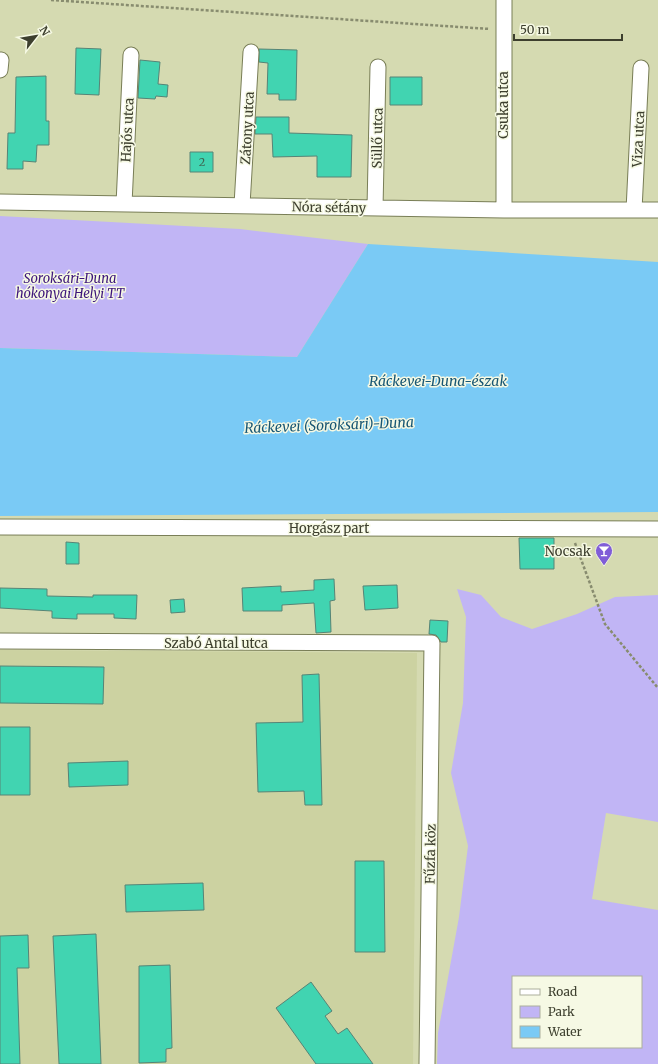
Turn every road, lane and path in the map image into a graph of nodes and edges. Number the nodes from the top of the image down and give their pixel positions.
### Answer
1 (51, 0) edge
2 (504, 0) edge
3 (503, 30) junction
4 (251, 52) dead end
5 (131, 56) dead end
6 (0, 60) edge
7 (378, 67) dead end
8 (641, 68) dead end
9 (0, 70) edge
10 (0, 202) edge
11 (124, 204) junction
12 (242, 205) junction
13 (375, 208) junction
14 (504, 210) junction
15 (634, 210) junction
16 (658, 210) edge
17 (0, 527) edge
18 (658, 529) edge
19 (576, 544) dead end
20 (0, 641) edge
21 (432, 643) joint
22 (658, 688) edge
23 (427, 1064) edge

1 - 3 path
2 - 3 street, Csuka utca
3 - 14 street, Csuka utca
4 - 12 street, Zátony utca
5 - 11 street, Hajós utca
6 - 9 street
7 - 13 street, Süllő utca
8 - 15 street, Viza utca
10 - 11 street, Nóra sétány
11 - 12 street, Nóra sétány
12 - 13 street, Nóra sétány
13 - 14 street, Nóra sétány
14 - 15 street, Nóra sétány
15 - 16 street, Nóra sétány
17 - 18 street, Horgász part
19 - 22 path
20 - 21 street, Szabó Antal utca
21 - 23 street, Fűzfa köz

